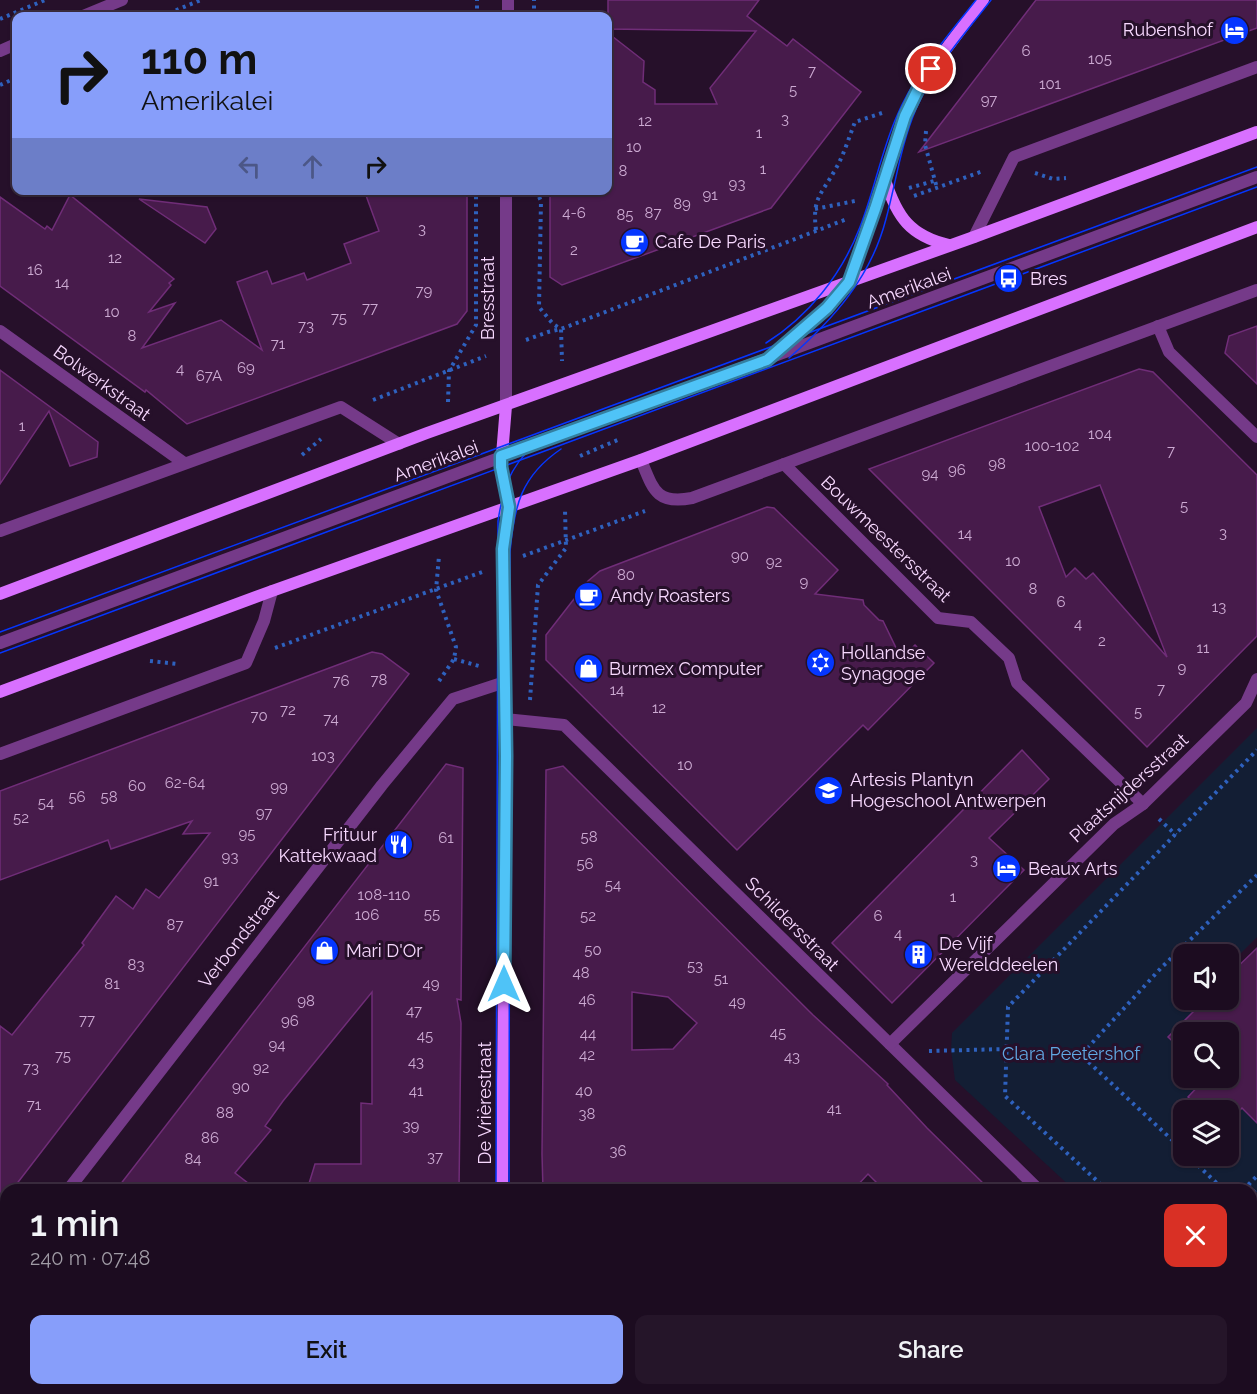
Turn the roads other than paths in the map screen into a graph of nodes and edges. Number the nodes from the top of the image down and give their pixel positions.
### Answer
1 (122, 0) edge
2 (983, 0) edge
3 (93, 12) edge
4 (1257, 67) edge
5 (1257, 132) edge
6 (1257, 177) edge
7 (885, 180) junction
8 (506, 195) edge
9 (1257, 227) edge
10 (974, 237) junction
11 (951, 245) junction
12 (849, 282) junction
13 (1257, 290) edge
14 (1158, 326) junction
15 (0, 331) edge
16 (767, 360) junction
17 (506, 406) junction
18 (1257, 437) edge
19 (399, 444) junction
20 (501, 456) junction
21 (640, 460) junction
22 (184, 463) junction
23 (784, 464) junction
24 (509, 507) junction
25 (0, 531) edge
26 (272, 591) junction
27 (0, 594) edge
28 (0, 643) edge
29 (1257, 679) edge
30 (505, 682) junction
31 (0, 692) edge
32 (505, 719) junction
33 (0, 754) edge
34 (1143, 804) junction
35 (890, 1044) junction
36 (73, 1184) edge
37 (502, 1184) edge
38 (1033, 1184) edge

1 - 3 street
2 - 7 main road
4 - 10 street
5 - 10 main road, Amerikalei
6 - 16 street, Amerikalei
7 - 11 main road
7 - 12 main road
8 - 17 street, Bresstraat
9 - 21 main road
10 - 11 main road, Amerikalei
11 - 12 main road, Amerikalei
12 - 16 street
12 - 17 main road, Amerikalei
13 - 14 street
14 - 18 street
14 - 23 street
15 - 22 street, Bolwerkstraat
16 - 20 street, Amerikalei
17 - 19 main road, Amerikalei
17 - 20 main road, De Vrièrestraat
19 - 22 street, Amerikalei
19 - 27 main road, Amerikalei
20 - 24 main road, De Vrièrestraat
20 - 28 street, Amerikalei
21 - 23 street
21 - 24 main road
22 - 25 street
23 - 34 street, Bouwmeestersstraat
24 - 26 main road
24 - 30 main road, De Vrièrestraat
26 - 31 main road
26 - 33 street
29 - 34 street, Plaatsnijdersstraat
30 - 32 main road, De Vrièrestraat
30 - 36 street, Verbondstraat
32 - 35 street, Schildersstraat
32 - 37 main road, De Vrièrestraat
34 - 35 street, Plaatsnijdersstraat
35 - 38 street, Schildersstraat

